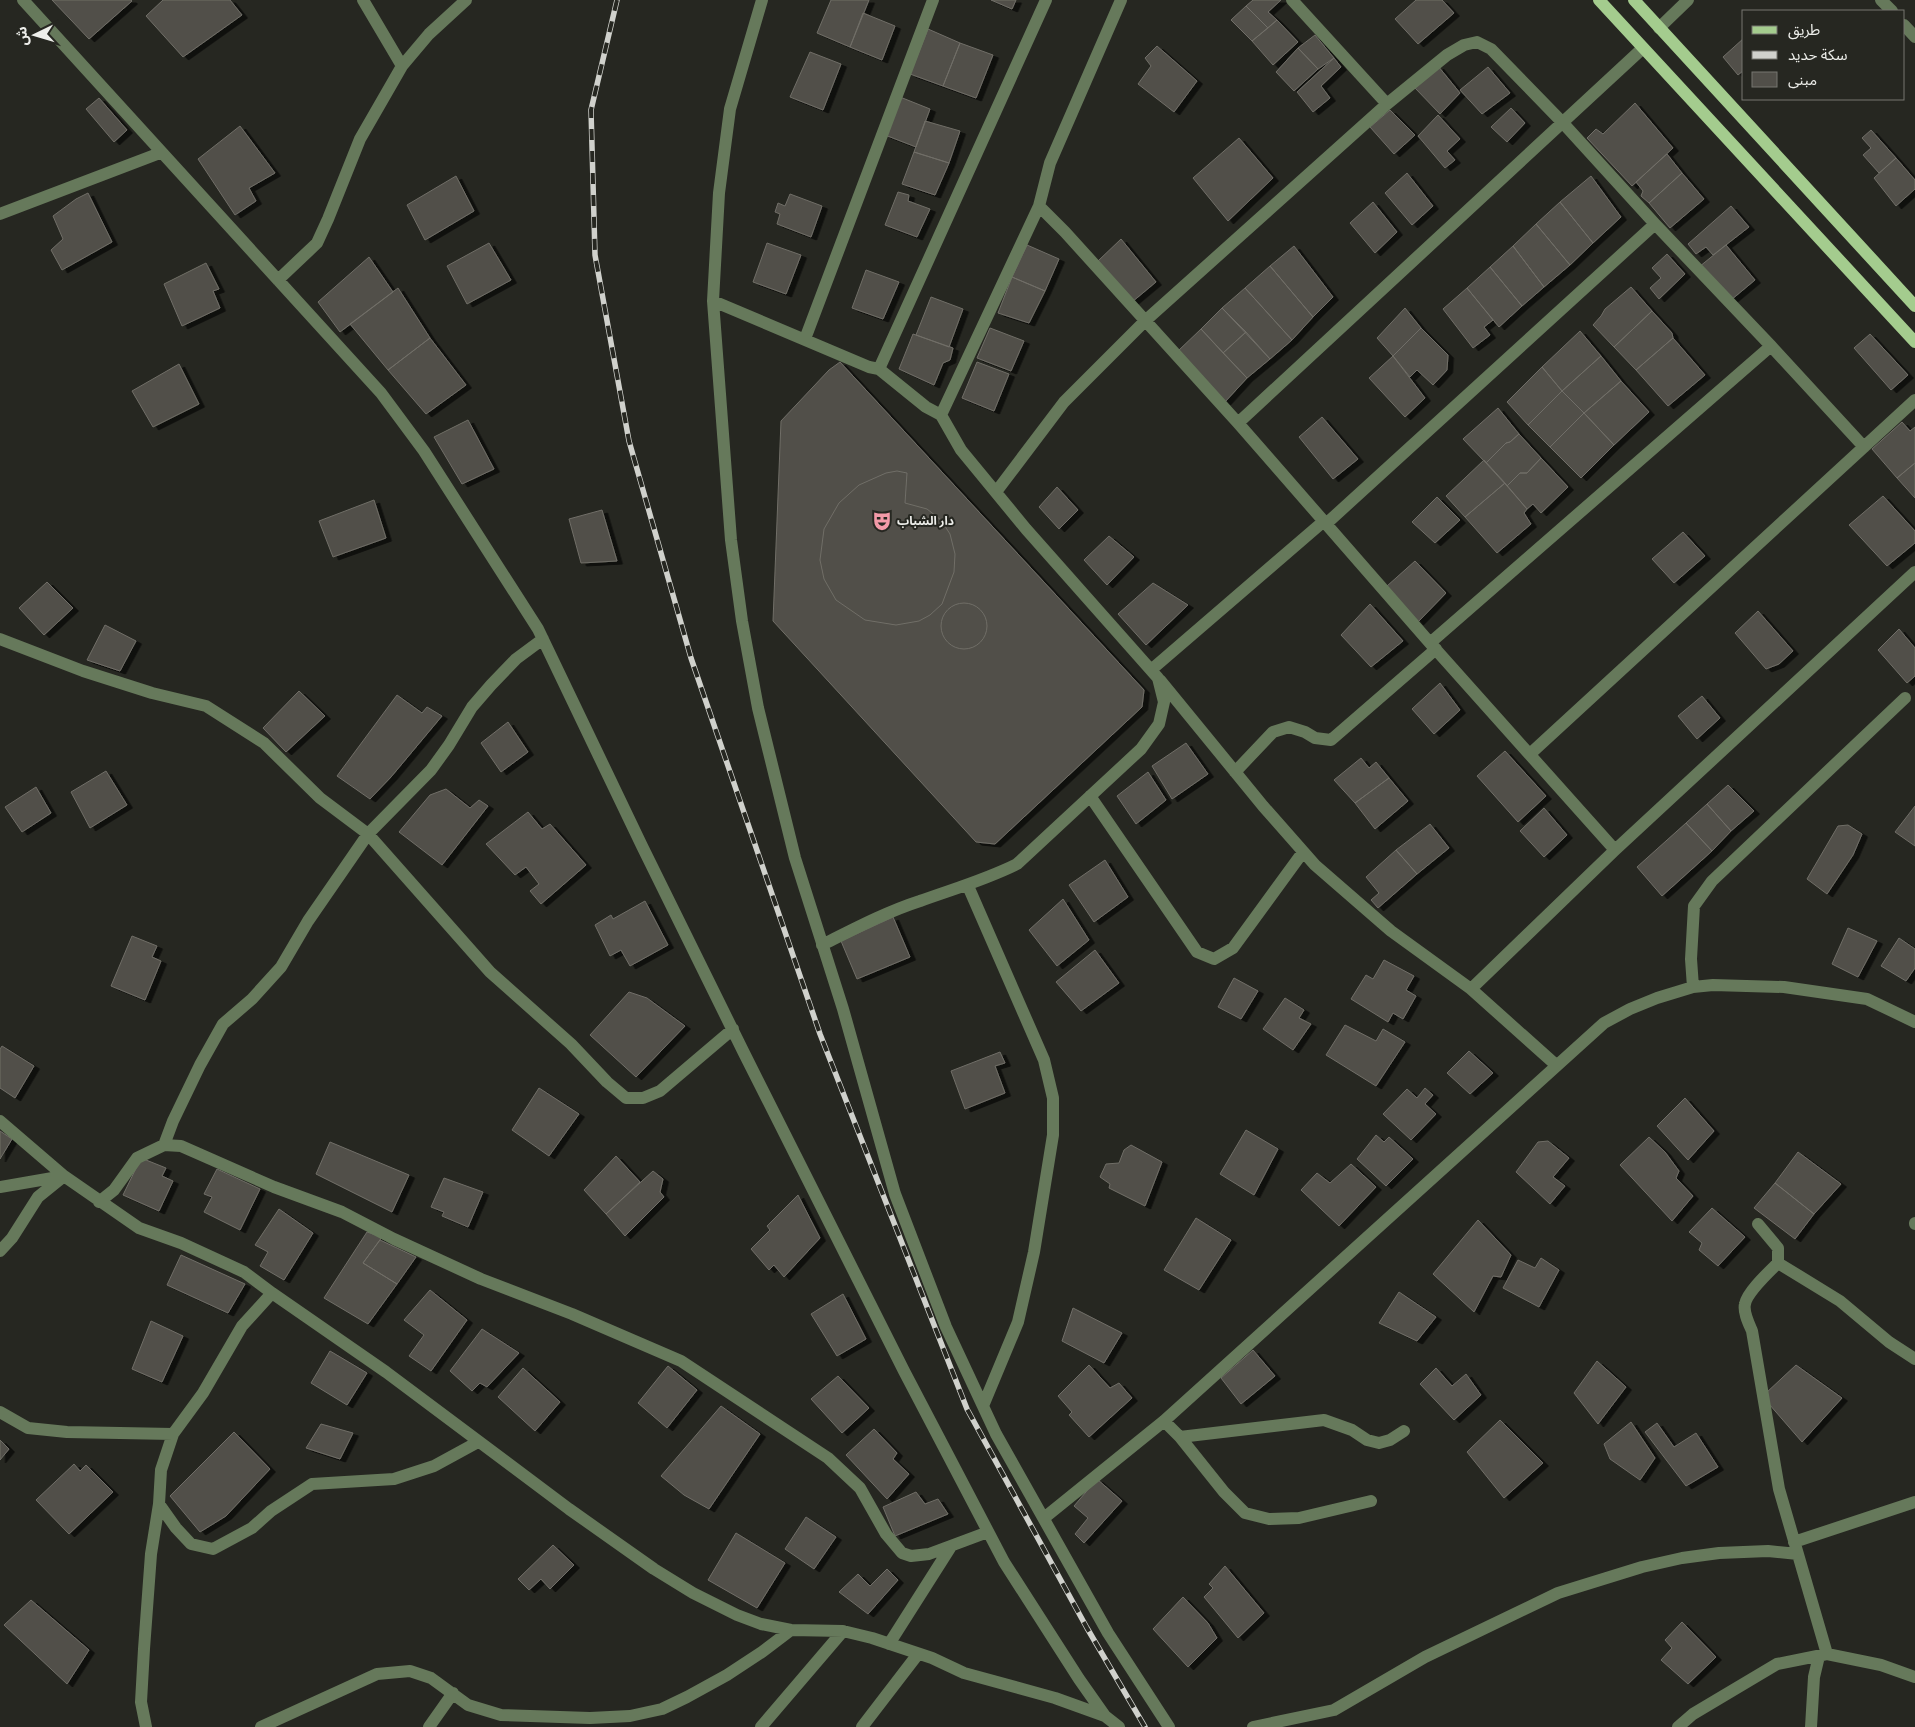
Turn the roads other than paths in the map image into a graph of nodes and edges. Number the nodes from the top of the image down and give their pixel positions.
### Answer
1 (23, 0) edge
2 (363, 0) edge
3 (466, 0) edge
4 (762, 0) edge
5 (933, 0) edge
6 (1046, 0) edge
7 (1121, 0) edge
8 (1292, 0) edge
9 (1599, 0) edge
10 (1634, 0) edge
11 (1688, 0) edge
12 (1881, 0) edge
13 (1891, 10) edge
14 (1905, 26) edge
15 (1659, 28) junction
16 (1915, 37) edge
17 (1643, 48) junction
18 (402, 66) junction
19 (1387, 104) junction
20 (1563, 123) junction
21 (160, 152) junction
22 (1039, 206) junction
23 (0, 214) edge
24 (1655, 224) junction
25 (278, 280) junction
26 (713, 301) junction
27 (1915, 306) edge
28 (1145, 321) junction
29 (805, 339) junction
30 (1915, 342) edge
31 (1771, 346) junction
32 (879, 369) junction
33 (1915, 400) edge
34 (941, 414) junction
35 (1238, 423) junction
36 (1864, 447) junction
37 (996, 492) junction
38 (1325, 522) junction
39 (1915, 572) edge
40 (0, 639) edge
41 (543, 639) junction
42 (1433, 646) junction
43 (1155, 674) junction
44 (1905, 698) dead end
45 (1530, 754) junction
46 (1235, 772) junction
47 (1090, 796) junction
48 (368, 834) junction
49 (1615, 850) junction
50 (1303, 852) junction
51 (968, 886) junction
52 (822, 945) junction
53 (1693, 987) junction
54 (1471, 989) junction
55 (1915, 1022) edge
56 (733, 1029) junction
57 (1556, 1066) junction
58 (0, 1121) edge
59 (164, 1145) junction
60 (64, 1176) junction
61 (0, 1187) edge
62 (99, 1202) junction
63 (1758, 1224) dead end
64 (0, 1251) edge
65 (1778, 1263) junction
66 (272, 1293) junction
67 (1915, 1359) edge
68 (983, 1406) junction
69 (0, 1412) edge
70 (1164, 1421) junction
71 (1404, 1431) dead end
72 (173, 1434) junction
73 (1180, 1437) junction
74 (478, 1442) junction
75 (1371, 1501) dead end
76 (1915, 1502) edge
77 (159, 1504) junction
78 (1044, 1518) junction
79 (988, 1532) junction
80 (950, 1548) junction
81 (1796, 1548) junction
82 (791, 1630) junction
83 (843, 1631) junction
84 (889, 1644) junction
85 (918, 1654) junction
86 (1823, 1655) junction
87 (1915, 1677) edge
88 (453, 1693) junction
89 (1105, 1716) junction
90 (146, 1727) edge
91 (261, 1727) edge
92 (429, 1727) edge
93 (761, 1727) edge
94 (862, 1727) edge
95 (1119, 1727) edge
96 (1169, 1727) edge
97 (1253, 1727) edge
98 (1678, 1727) edge
99 (1811, 1727) edge

1 - 21 street
2 - 18 street
3 - 18 street
4 - 26 street
5 - 29 street
6 - 32 street
7 - 22 street
8 - 19 street
9 - 17 main road
10 - 15 main road
11 - 15 street
12 - 13 street
14 - 16 street
15 - 27 main road
17 - 20 street
17 - 30 main road
18 - 25 street
19 - 20 street
19 - 28 street
20 - 24 street
20 - 35 street
21 - 23 street
21 - 25 street
22 - 28 street
22 - 34 street
24 - 31 street
24 - 38 street
25 - 41 street
26 - 29 street
26 - 52 street
28 - 35 street
28 - 37 street
29 - 32 street
31 - 36 street
31 - 42 street
32 - 34 street
33 - 36 street
34 - 37 street
35 - 38 street
36 - 45 street
37 - 43 street
38 - 42 street
38 - 43 street
39 - 49 street
40 - 48 street
41 - 48 street
41 - 56 street
42 - 45 street
42 - 46 street
43 - 46 street
43 - 47 street
44 - 53 street
45 - 49 street
46 - 50 street
47 - 50 street
47 - 51 street
48 - 56 street
48 - 59 street
49 - 54 street
50 - 54 street
51 - 52 street
51 - 68 street
52 - 68 street
53 - 55 street
53 - 57 street
54 - 57 street
56 - 79 street
57 - 70 street
58 - 60 street
59 - 62 street
59 - 80 street
60 - 61 street
60 - 62 street
60 - 64 street
62 - 66 street
63 - 65 street
65 - 67 street
65 - 81 street
66 - 72 street
66 - 74 street
68 - 78 street
69 - 72 street
70 - 73 street
70 - 78 street
71 - 73 street
72 - 77 street
73 - 75 street
74 - 77 street
74 - 82 street
76 - 81 street
77 - 90 street
78 - 96 street
79 - 80 street
79 - 89 street
80 - 84 street
81 - 86 street
81 - 97 street
82 - 83 street
82 - 88 street
83 - 84 street
83 - 93 street
84 - 85 street
85 - 89 street
85 - 94 street
86 - 87 street
86 - 98 street
86 - 99 street
88 - 91 street
88 - 92 street
89 - 95 street

